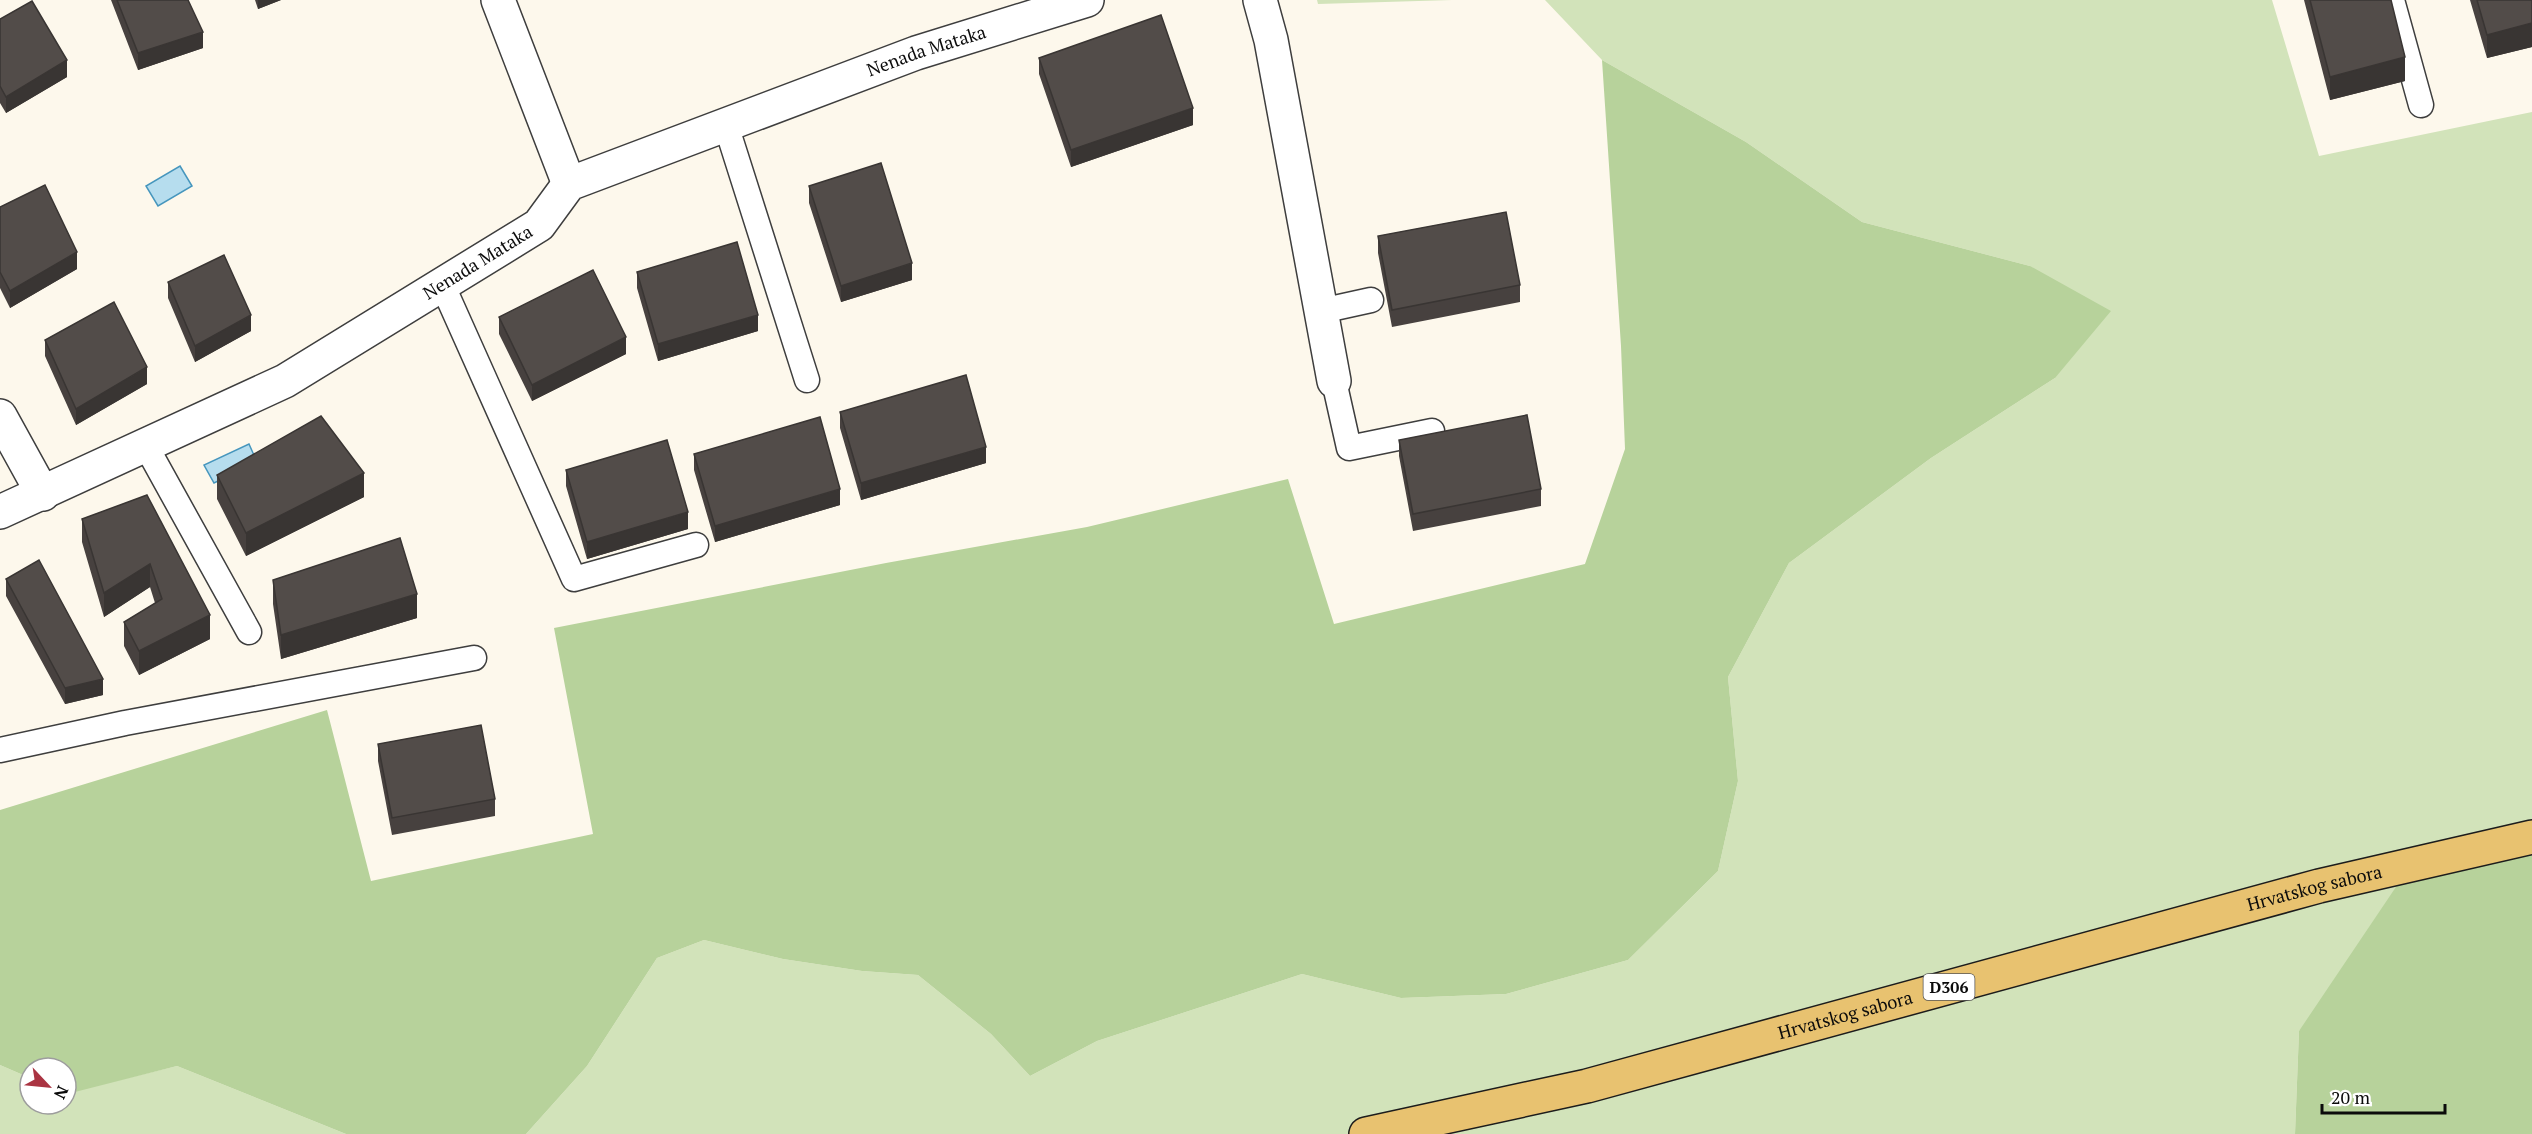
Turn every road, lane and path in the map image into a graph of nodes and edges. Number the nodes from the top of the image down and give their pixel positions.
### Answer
1 (498, 0) edge
2 (1087, 0) edge
3 (1260, 0) edge
4 (2392, 0) edge
5 (2421, 105) dead end
6 (726, 125) junction
7 (568, 184) junction
8 (442, 284) junction
9 (1371, 300) dead end
10 (1321, 311) junction
11 (807, 380) dead end
12 (1334, 381) joint
13 (0, 416) edge
14 (1432, 431) edge
15 (146, 446) junction
16 (43, 494) junction
17 (0, 513) edge
18 (696, 545) dead end
19 (249, 632) dead end
20 (474, 658) dead end
21 (0, 750) edge
22 (2532, 837) edge
23 (1366, 1134) edge

1 - 7 street
2 - 6 street, Nenada Mataka
3 - 10 street
4 - 5 lane
6 - 7 street, Nenada Mataka
6 - 11 lane
7 - 8 street, Nenada Mataka
8 - 15 street, Nenada Mataka
8 - 18 lane
9 - 10 lane
10 - 12 street
12 - 14 lane
13 - 16 street
15 - 16 street, Nenada Mataka
15 - 19 lane
16 - 17 street, Nenada Mataka
20 - 21 lane
22 - 23 main road, Hrvatskog sabora / D306

